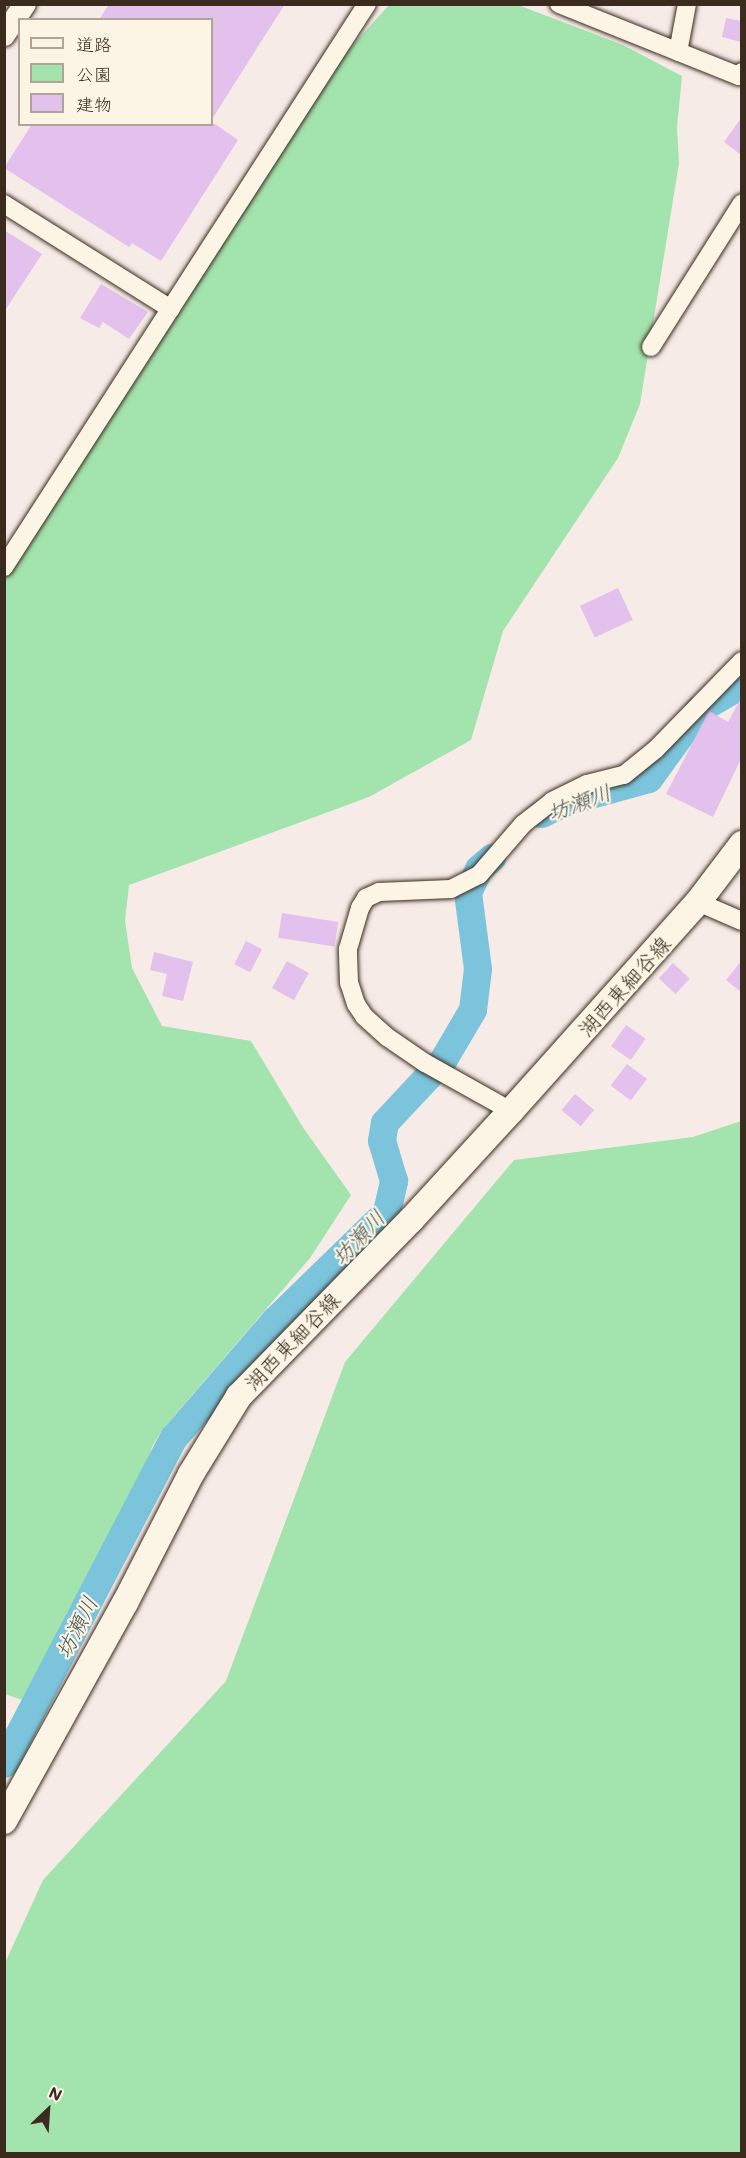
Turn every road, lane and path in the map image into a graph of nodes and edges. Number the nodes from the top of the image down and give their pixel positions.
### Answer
1 (25, 4) edge
2 (367, 4) edge
3 (687, 4) edge
4 (570, 7) edge
5 (4, 35) edge
6 (678, 52) junction
7 (741, 72) edge
8 (741, 203) edge
9 (4, 204) edge
10 (171, 309) junction
11 (651, 347) dead end
12 (4, 567) edge
13 (741, 661) edge
14 (741, 844) edge
15 (698, 902) junction
16 (741, 921) edge
17 (511, 1111) junction
18 (4, 1821) edge

1 - 5 street
2 - 10 street
3 - 6 street
4 - 6 street
6 - 7 street
8 - 11 street
9 - 10 street
10 - 12 street
13 - 17 street
14 - 15 main road, 湖西東細谷線
15 - 16 street
15 - 17 main road, 湖西東細谷線
17 - 18 main road, 湖西東細谷線

